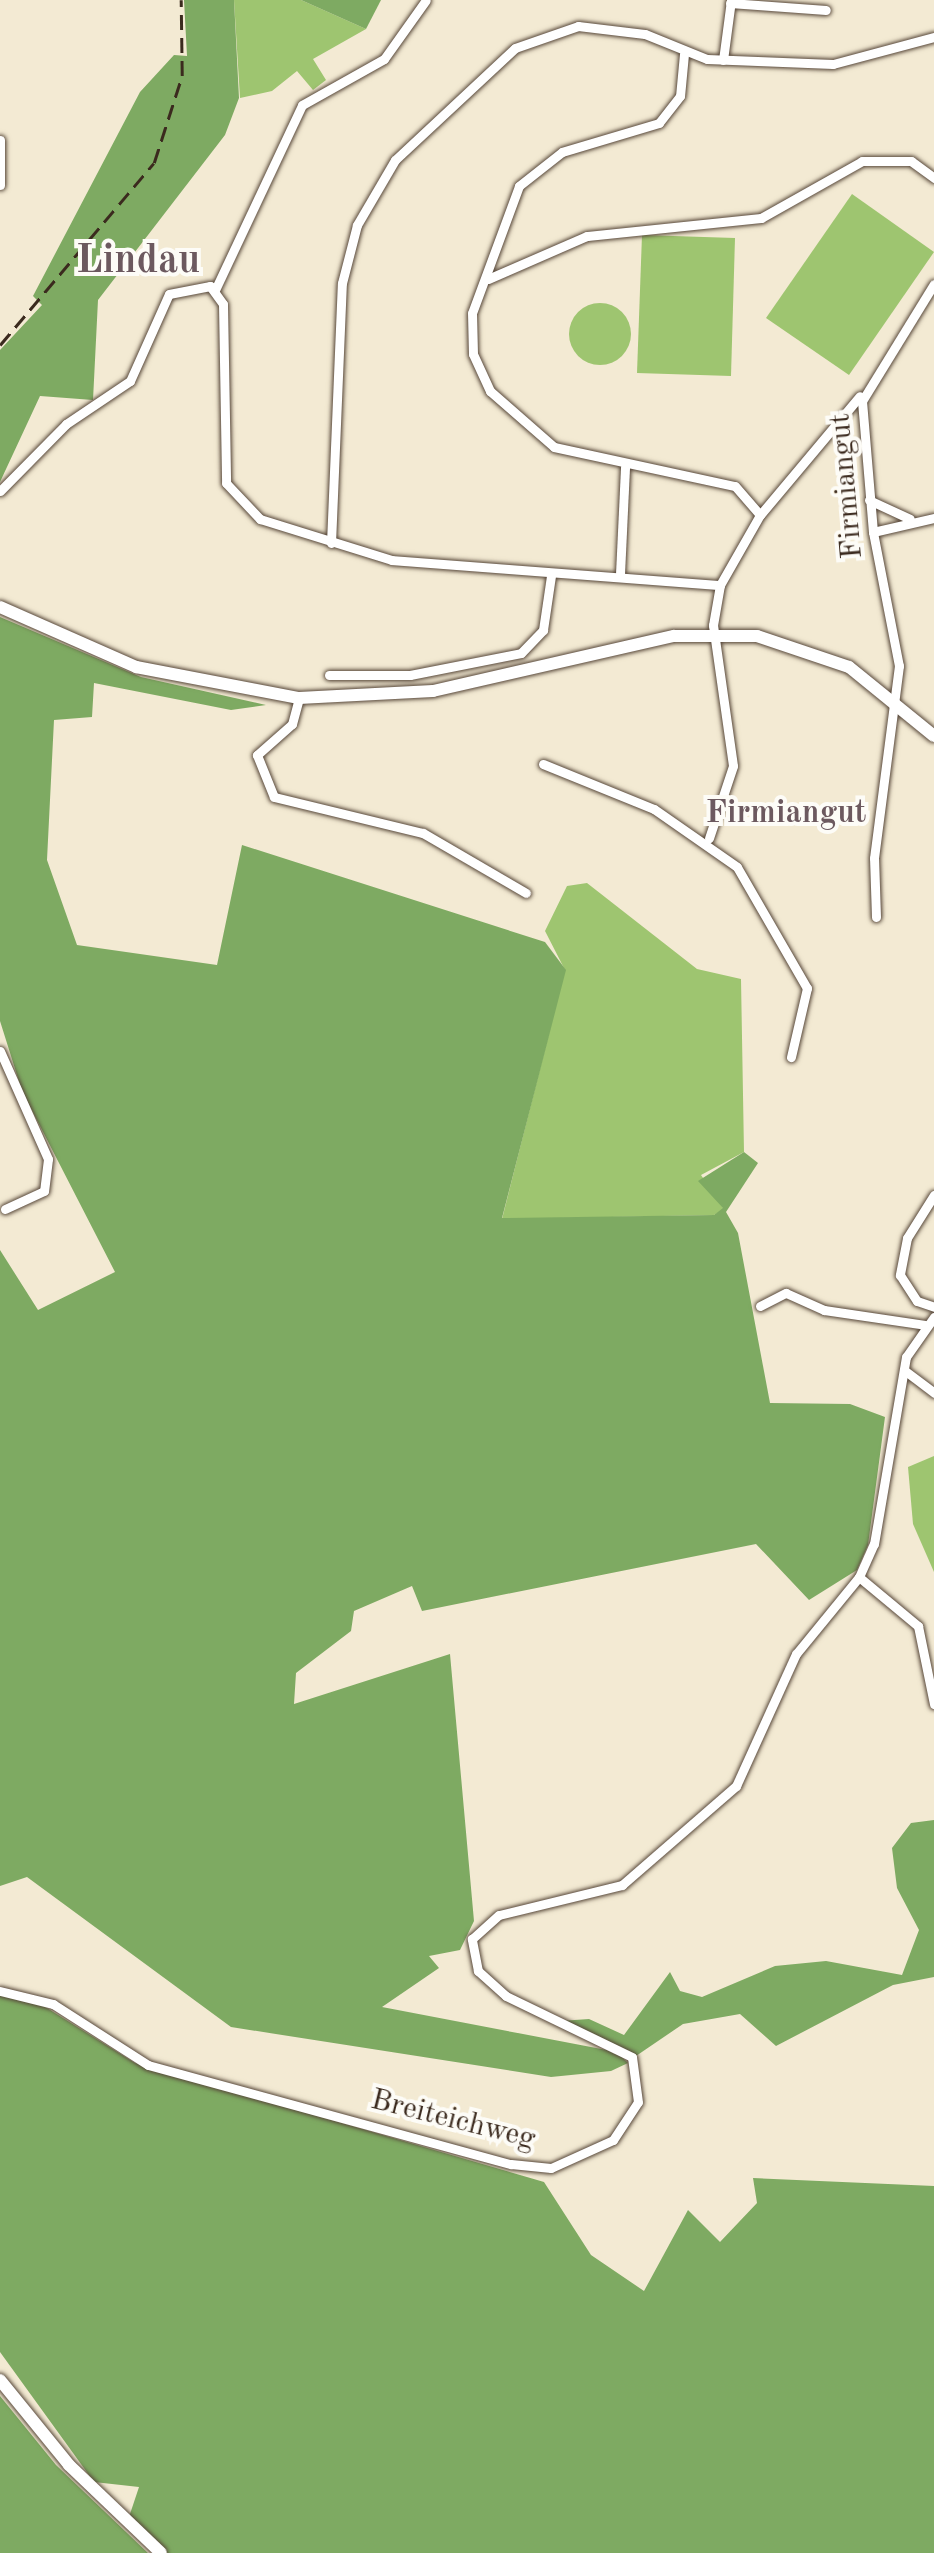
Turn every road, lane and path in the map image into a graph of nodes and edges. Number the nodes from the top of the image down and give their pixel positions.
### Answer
1 (426, 0) edge
2 (731, 2) edge
3 (826, 10) dead end
4 (934, 37) edge
5 (684, 54) junction
6 (723, 60) junction
7 (0, 140) edge
8 (934, 178) edge
9 (0, 186) edge
10 (488, 279) junction
11 (934, 284) edge
12 (215, 290) junction
13 (865, 388) junction
14 (625, 467) junction
15 (0, 491) edge
16 (869, 500) junction
17 (760, 515) junction
18 (934, 518) edge
19 (910, 519) junction
20 (873, 532) junction
21 (331, 543) junction
22 (620, 574) junction
23 (551, 576) junction
24 (720, 585) junction
25 (0, 607) edge
26 (714, 634) junction
27 (329, 675) dead end
28 (892, 696) junction
29 (299, 698) junction
30 (934, 736) edge
31 (543, 764) dead end
32 (709, 838) junction
33 (526, 894) dead end
34 (876, 917) dead end
35 (0, 1051) edge
36 (791, 1057) dead end
37 (934, 1195) edge
38 (5, 1209) dead end
39 (929, 1215) edge
40 (760, 1306) dead end
41 (934, 1307) edge
42 (934, 1318) edge
43 (925, 1325) junction
44 (904, 1370) junction
45 (934, 1393) edge
46 (860, 1576) junction
47 (934, 1704) edge
48 (0, 1991) edge
49 (0, 2380) edge
50 (161, 2553) edge

1 - 12 street
2 - 3 street
2 - 6 street
4 - 6 street
5 - 6 street
5 - 10 street
5 - 21 street
7 - 9 street
8 - 10 street
10 - 14 street
11 - 13 street, Firmiangut
12 - 15 street
12 - 21 street
13 - 16 street, Firmiangut
13 - 17 street, Firmiangut
14 - 17 street
14 - 22 street
16 - 19 street
16 - 20 street, Firmiangut
17 - 24 street, Firmiangut
18 - 19 street
19 - 20 street
20 - 28 street, Firmiangut
21 - 23 street
22 - 23 street
22 - 24 street
23 - 27 street
24 - 26 street
25 - 29 street
26 - 28 street
26 - 29 street
26 - 32 street
28 - 30 street
28 - 34 street, Firmiangut
29 - 33 street
31 - 32 street
32 - 36 street
35 - 38 street
37 - 39 street
39 - 41 street
40 - 43 street
42 - 43 street
43 - 44 street, Breiteichweg
44 - 45 street
44 - 46 street, Breiteichweg
46 - 47 street
46 - 48 street, Breiteichweg
49 - 50 street

